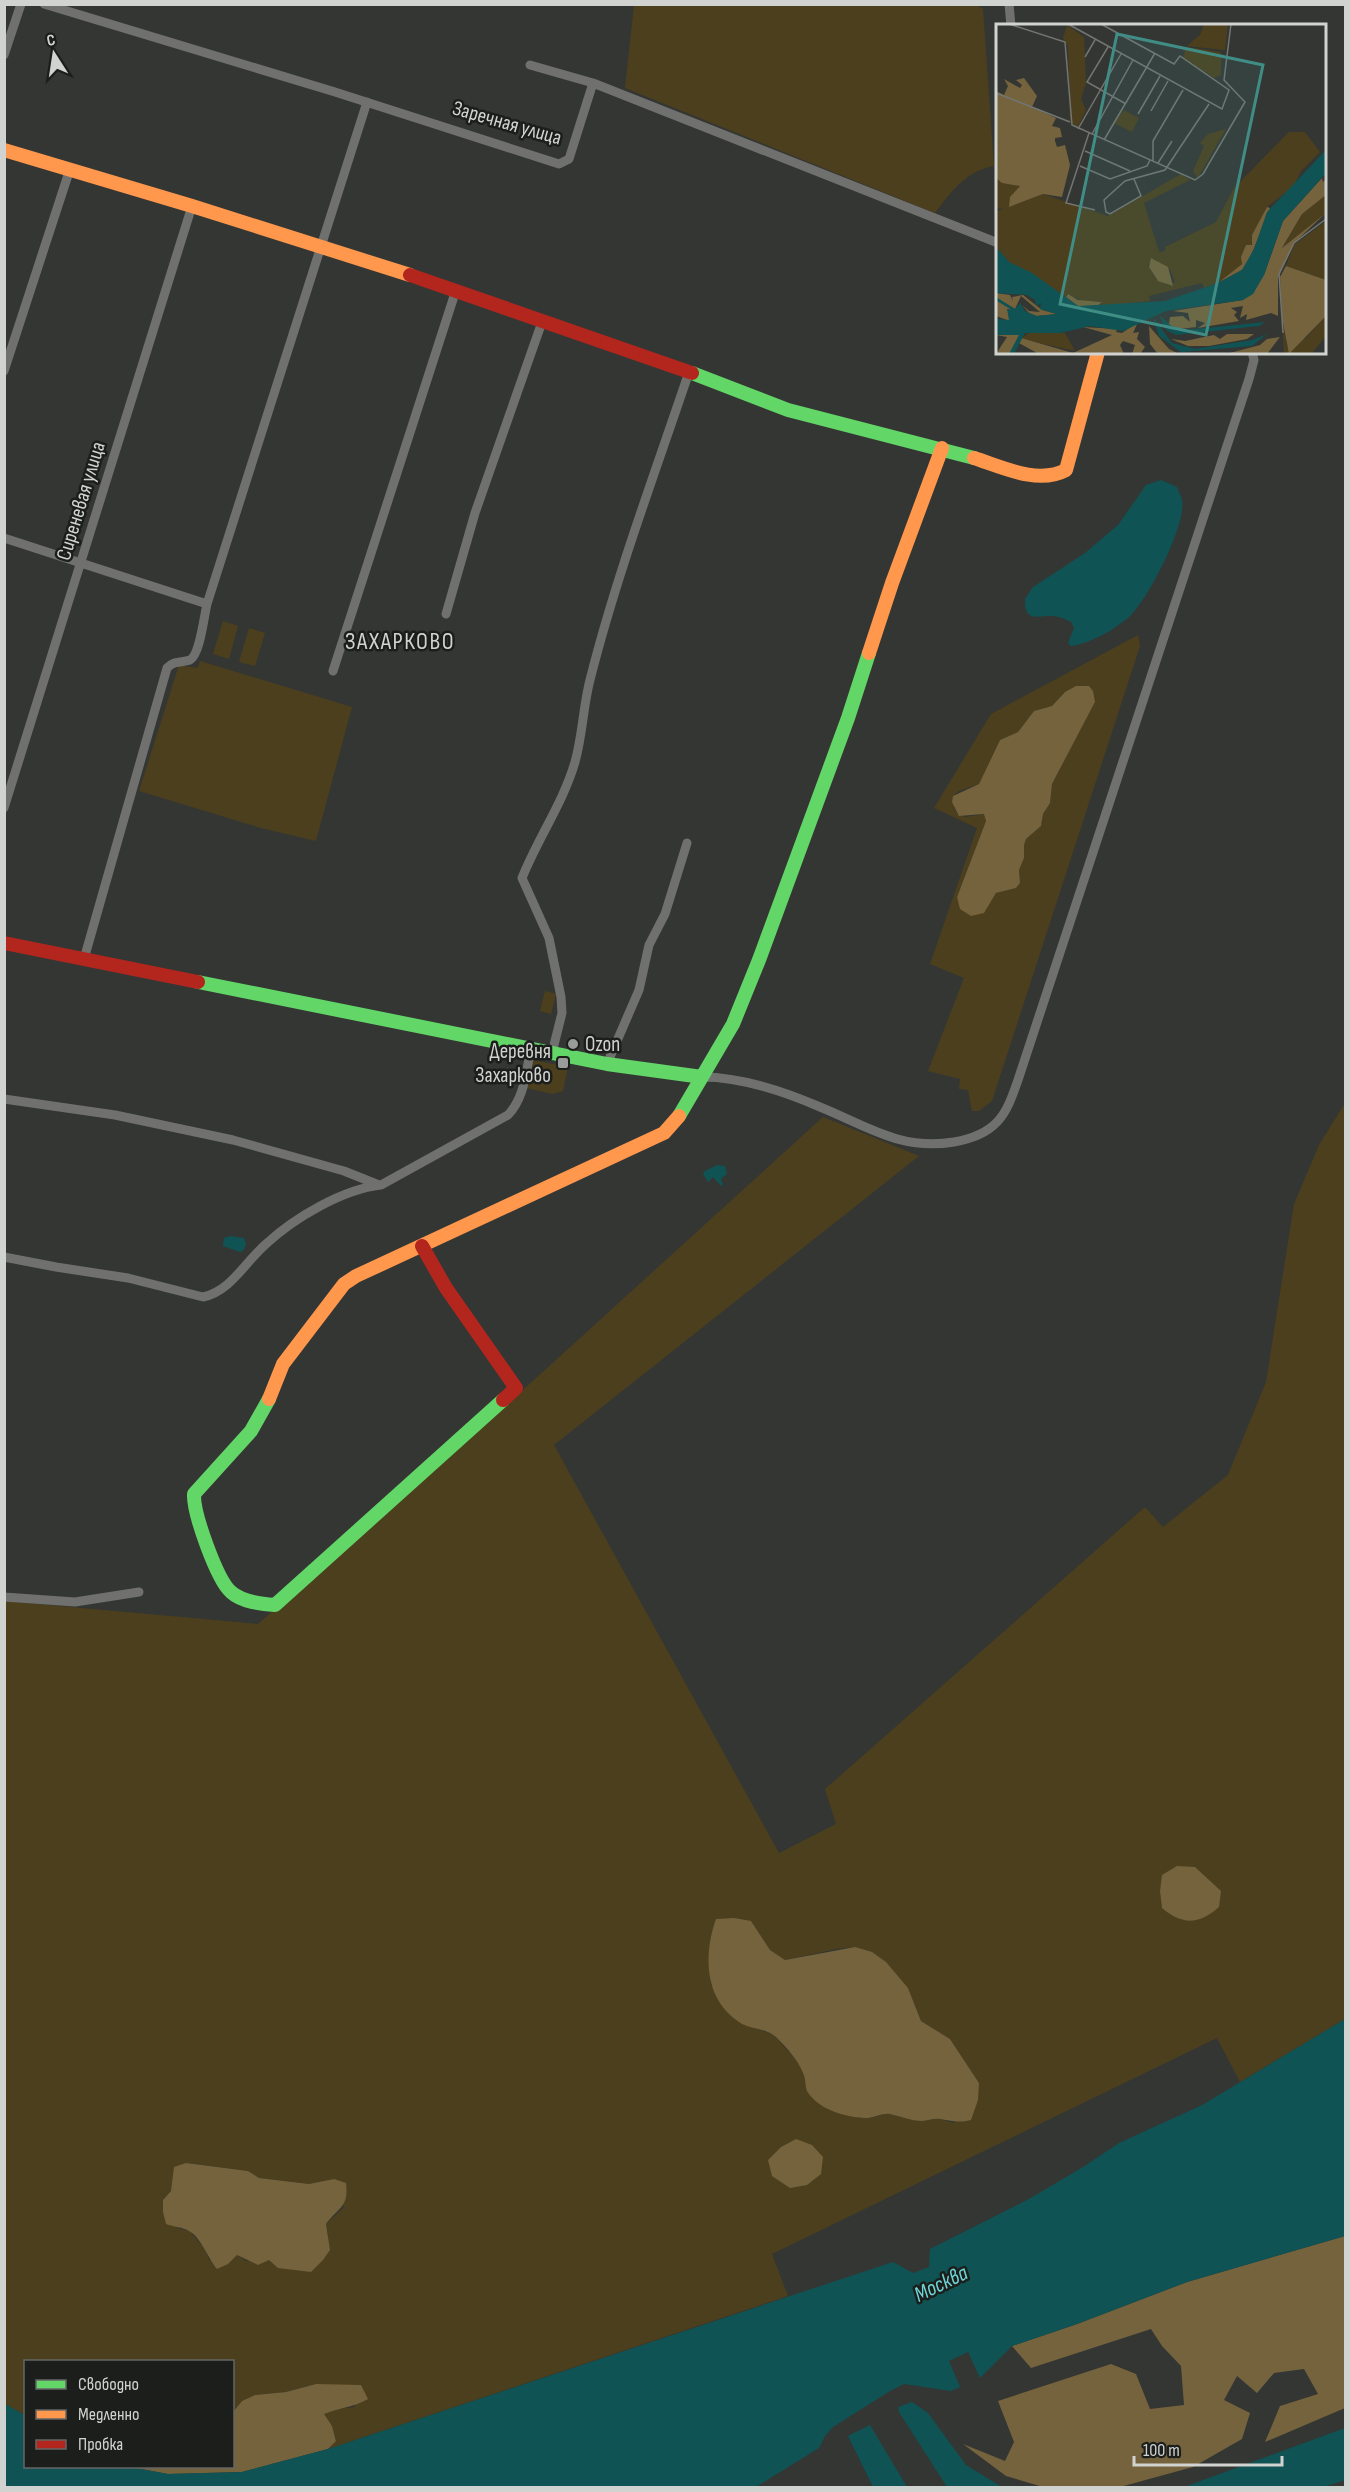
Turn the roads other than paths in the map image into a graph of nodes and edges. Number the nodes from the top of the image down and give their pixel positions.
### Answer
1 (21, 4) edge
2 (44, 4) edge
3 (1009, 4) edge
4 (1011, 24) edge
5 (4, 56) edge
6 (530, 65) dead end
7 (593, 83) junction
8 (367, 102) junction
9 (4, 150) edge
10 (70, 169) junction
11 (192, 206) junction
12 (996, 242) edge
13 (319, 248) junction
14 (456, 290) junction
15 (542, 322) junction
16 (1097, 354) edge
17 (1252, 354) edge
18 (4, 371) edge
19 (688, 372) junction
20 (942, 448) junction
21 (4, 538) edge
22 (81, 562) junction
23 (207, 604) junction
24 (446, 614) dead end
25 (333, 671) dead end
26 (4, 808) edge
27 (687, 843) dead end
28 (4, 943) edge
29 (84, 959) junction
30 (531, 1048) junction
31 (552, 1053) junction
32 (607, 1064) junction
33 (702, 1077) junction
34 (4, 1099) edge
35 (381, 1185) junction
36 (422, 1246) junction
37 (4, 1257) edge
38 (139, 1592) dead end
39 (4, 1597) edge

1 - 5 street
2 - 8 street, Заречная улица
3 - 4 street
6 - 7 street
7 - 8 street, Заречная улица
7 - 12 street
8 - 13 street
9 - 10 street
10 - 11 street
10 - 18 street
11 - 13 street
11 - 22 street, Сиреневая улица
13 - 14 street
13 - 23 street
14 - 15 street
14 - 25 street
15 - 19 street
15 - 24 street
16 - 20 street
17 - 33 street
19 - 20 street
19 - 31 street
20 - 33 street
21 - 22 street
22 - 23 street
22 - 26 street, Сиреневая улица
23 - 29 street
27 - 32 street
28 - 29 street
29 - 30 street
30 - 31 street
30 - 35 street
31 - 32 street
32 - 33 street
33 - 36 street
34 - 35 street
35 - 37 street
36 - 36 street
38 - 39 street

